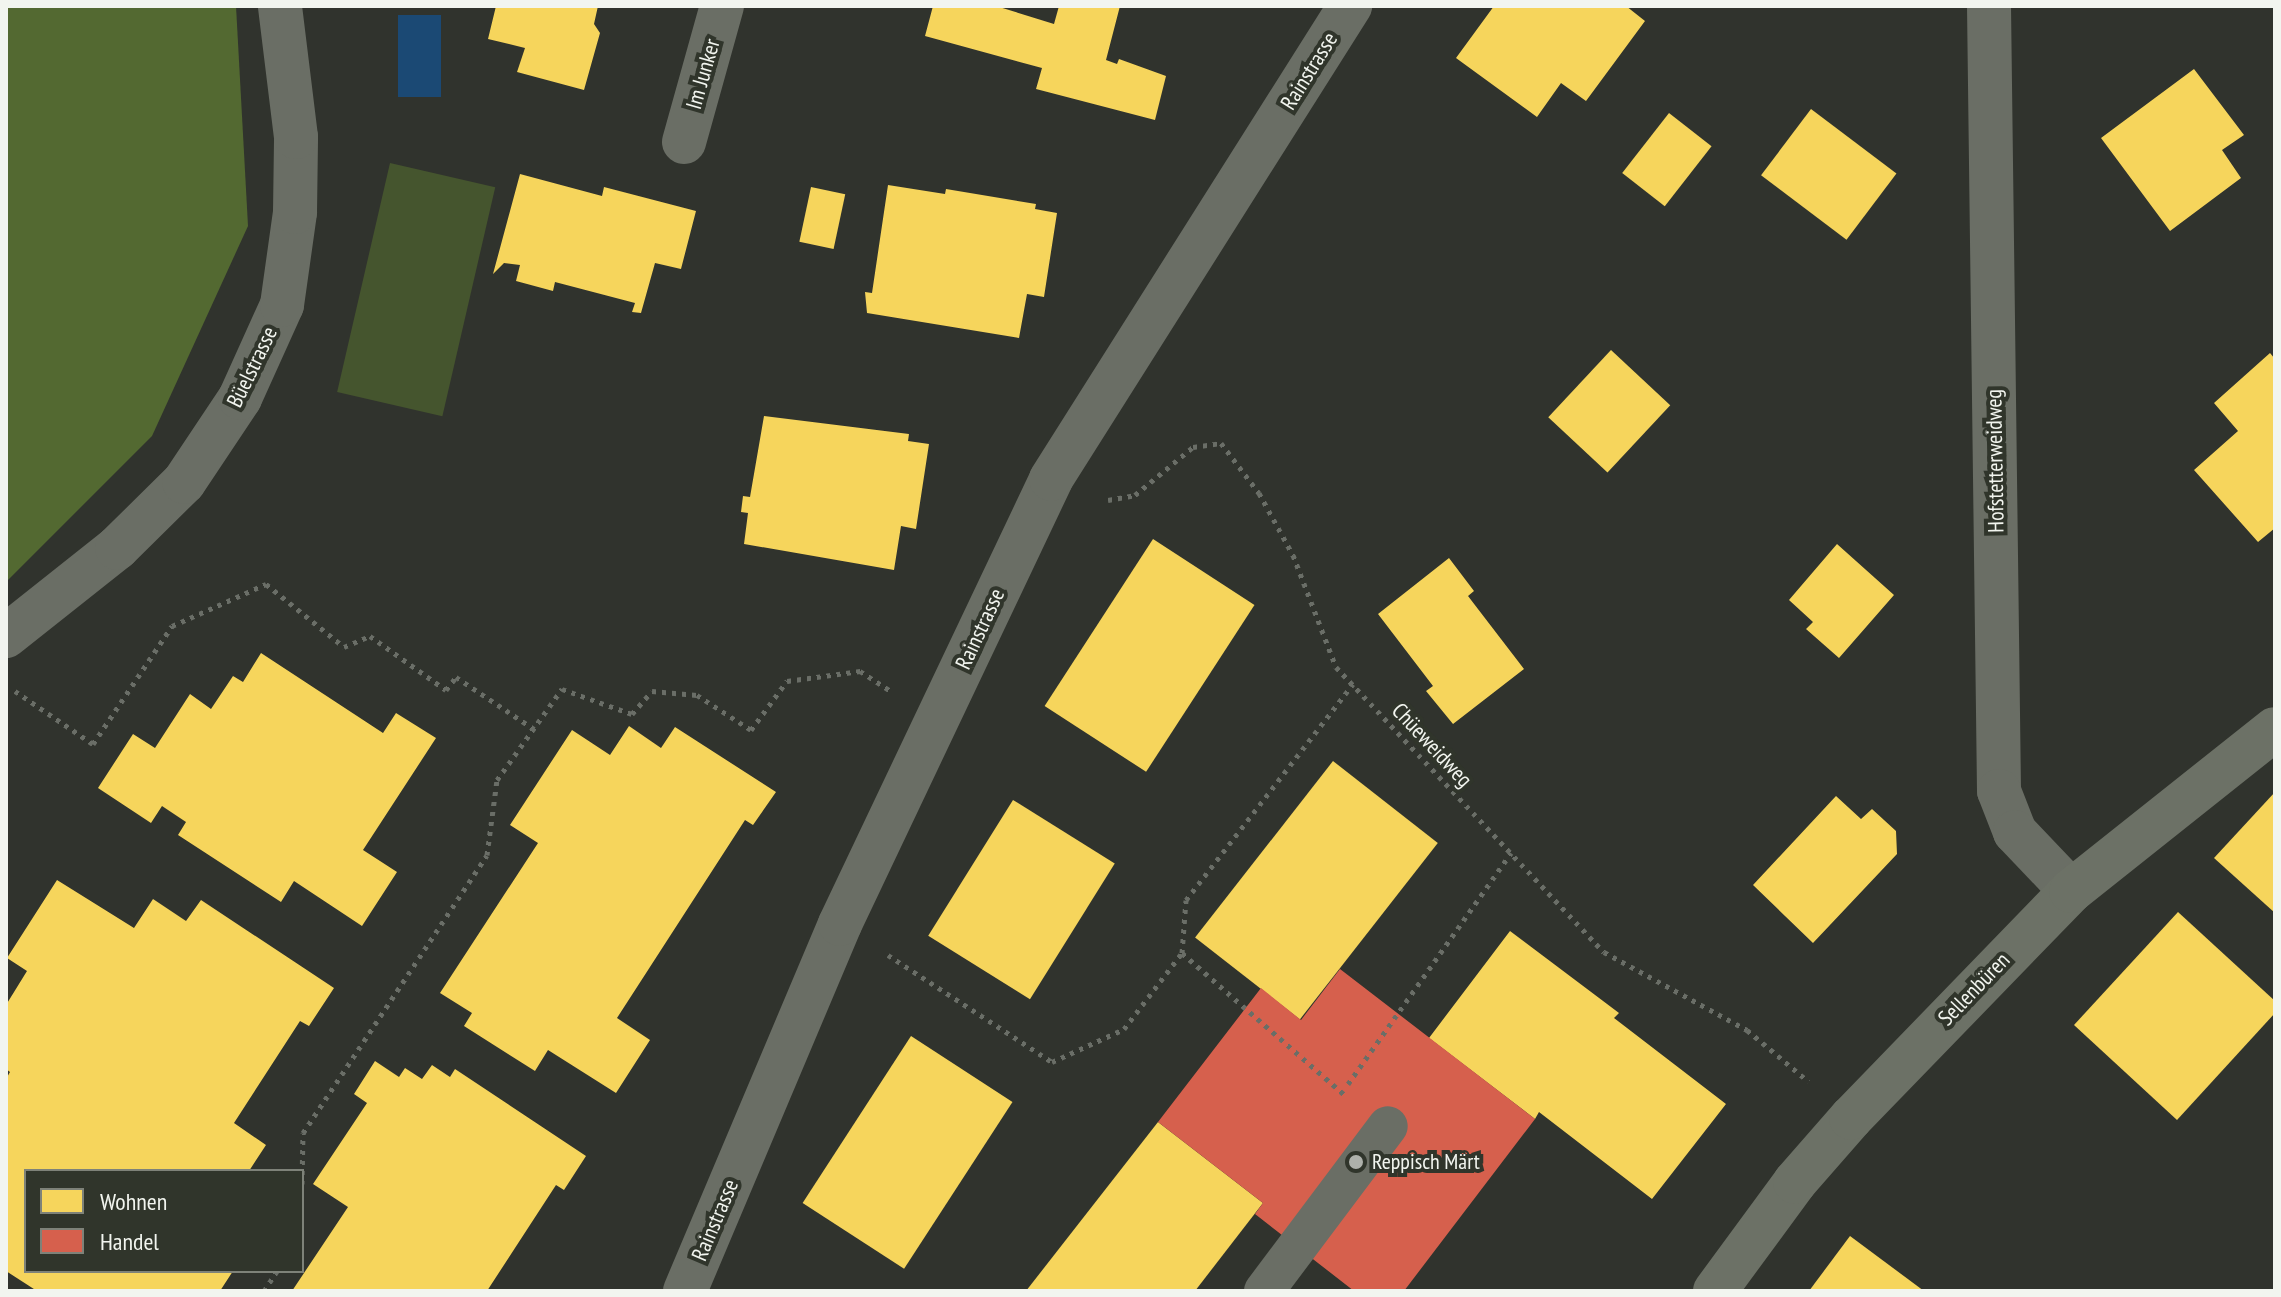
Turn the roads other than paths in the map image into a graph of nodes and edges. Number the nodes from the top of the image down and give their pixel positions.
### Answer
1 (280, 6) edge
2 (722, 6) edge
3 (1350, 6) edge
4 (1989, 6) edge
5 (684, 142) dead end
6 (6, 636) edge
7 (2275, 729) edge
8 (2071, 891) junction
9 (1388, 1126) road end
10 (685, 1291) edge
11 (1264, 1291) edge
12 (1715, 1291) edge

1 - 6 street, Büelstrasse
2 - 5 street, Im Junker
3 - 10 street, Rainstrasse
4 - 8 street, Hofstetterweidweg
7 - 8 main road, Sellenbüren
8 - 12 main road, Sellenbüren
9 - 11 lane

